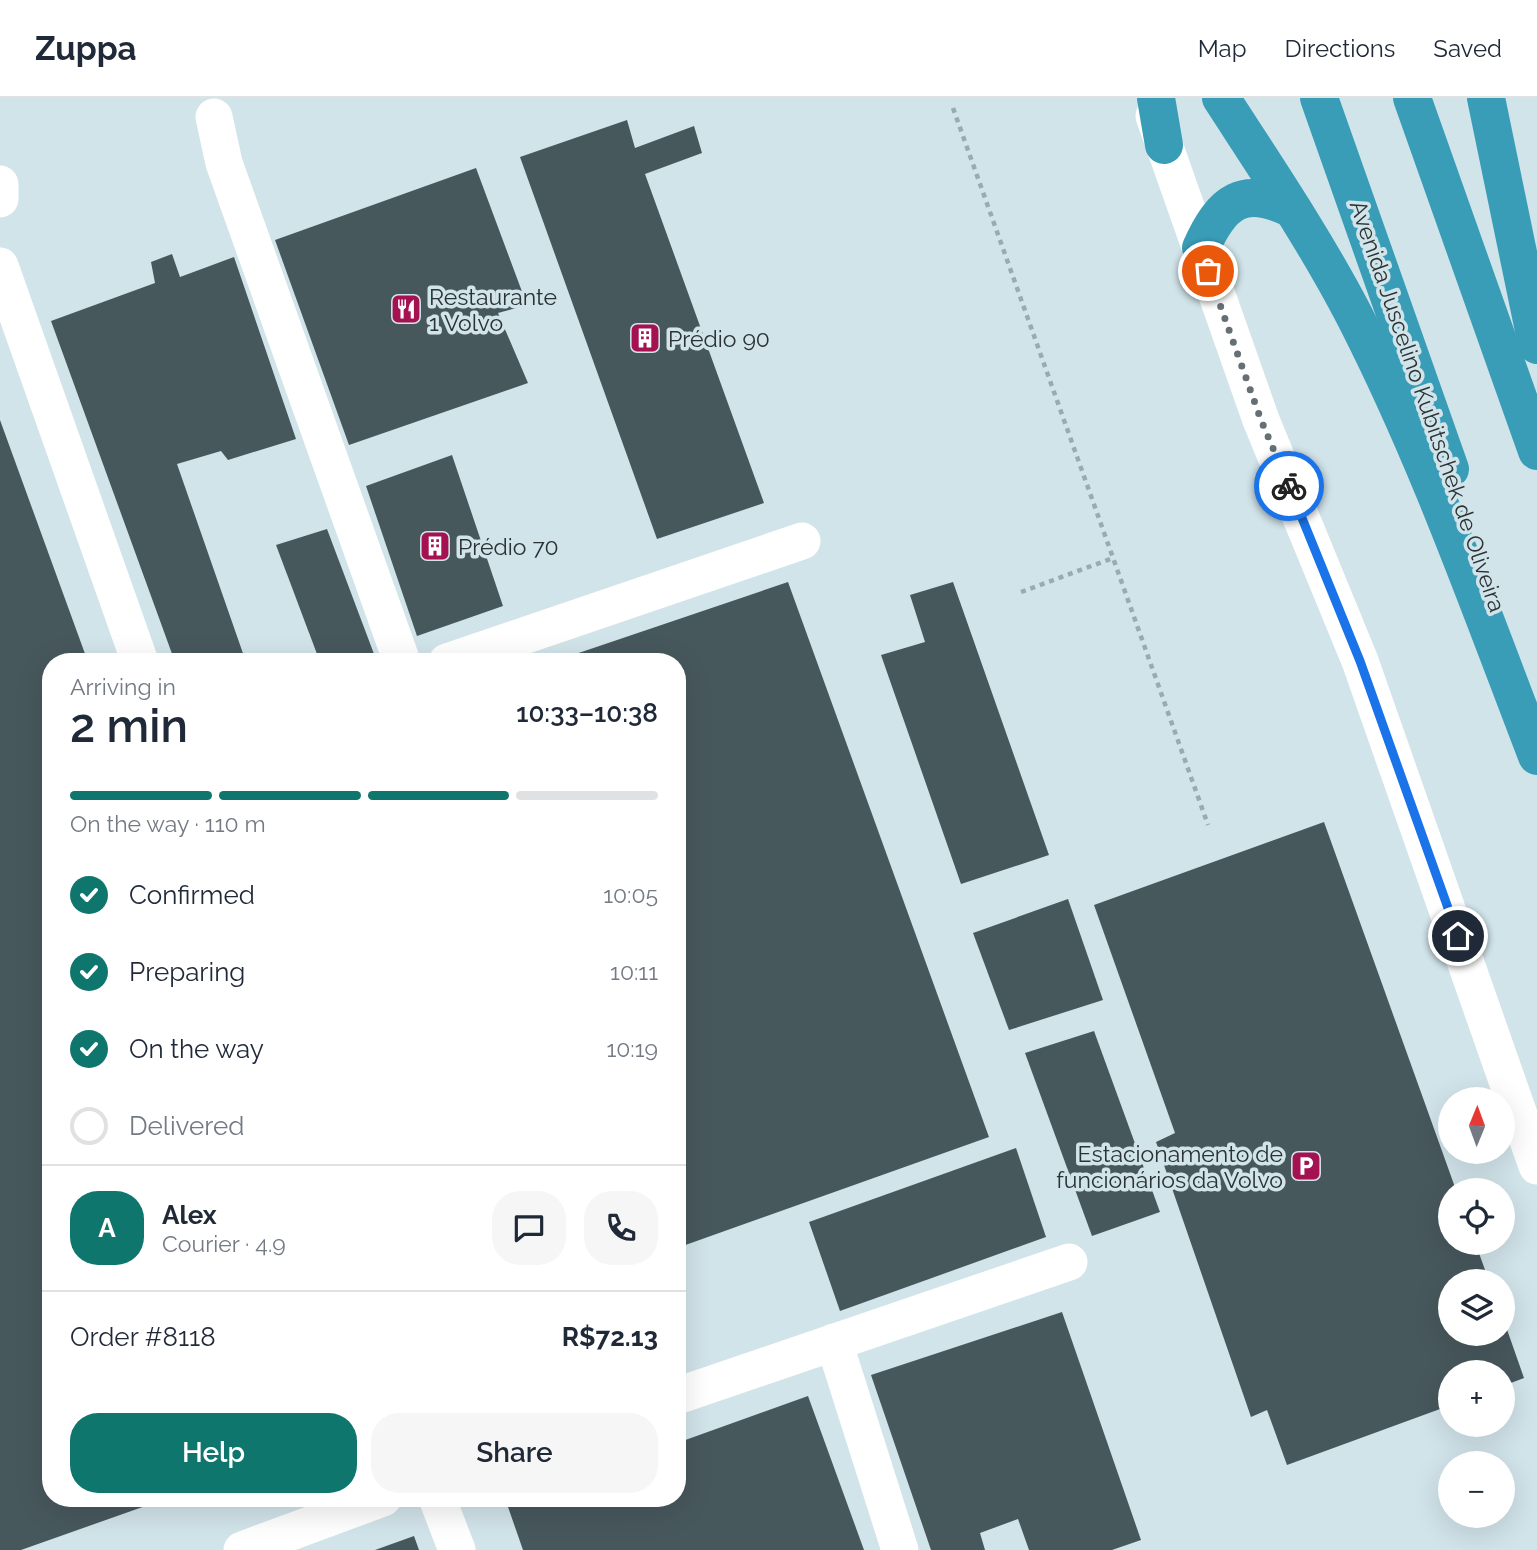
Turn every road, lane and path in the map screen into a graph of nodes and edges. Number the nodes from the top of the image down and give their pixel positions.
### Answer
1 (1147, 98) edge
2 (1156, 98) edge
3 (1221, 98) edge
4 (1319, 98) edge
5 (1412, 98) edge
6 (1486, 98) edge
7 (953, 108) dead end
8 (214, 117) dead end
9 (1164, 145) junction
10 (0, 184) edge
11 (0, 199) edge
12 (1292, 209) junction
13 (1200, 248) junction
14 (0, 266) edge
15 (1537, 345) edge
16 (1537, 451) edge
17 (802, 541) dead end
18 (1113, 558) junction
19 (1021, 592) dead end
20 (137, 653) edge
21 (399, 653) edge
22 (473, 653) edge
23 (1537, 714) edge
24 (1537, 756) edge
25 (1208, 825) dead end
26 (1537, 1166) edge
27 (1069, 1262) dead end
28 (834, 1342) junction
29 (686, 1393) edge
30 (359, 1507) edge
31 (440, 1507) edge
32 (242, 1550) edge
33 (457, 1550) edge
34 (900, 1550) edge

1 - 9 street
2 - 9 highway
3 - 12 highway
4 - 23 highway, Avenida Juscelino Kubitschek de Oliveira
5 - 16 highway
6 - 15 highway
7 - 18 path
8 - 21 street
9 - 13 street
10 - 11 street
12 - 13 highway
12 - 24 highway
13 - 26 street
14 - 20 street
17 - 22 street
18 - 19 path
18 - 25 path
27 - 28 street
28 - 29 street
28 - 34 street
30 - 32 street
31 - 33 street

